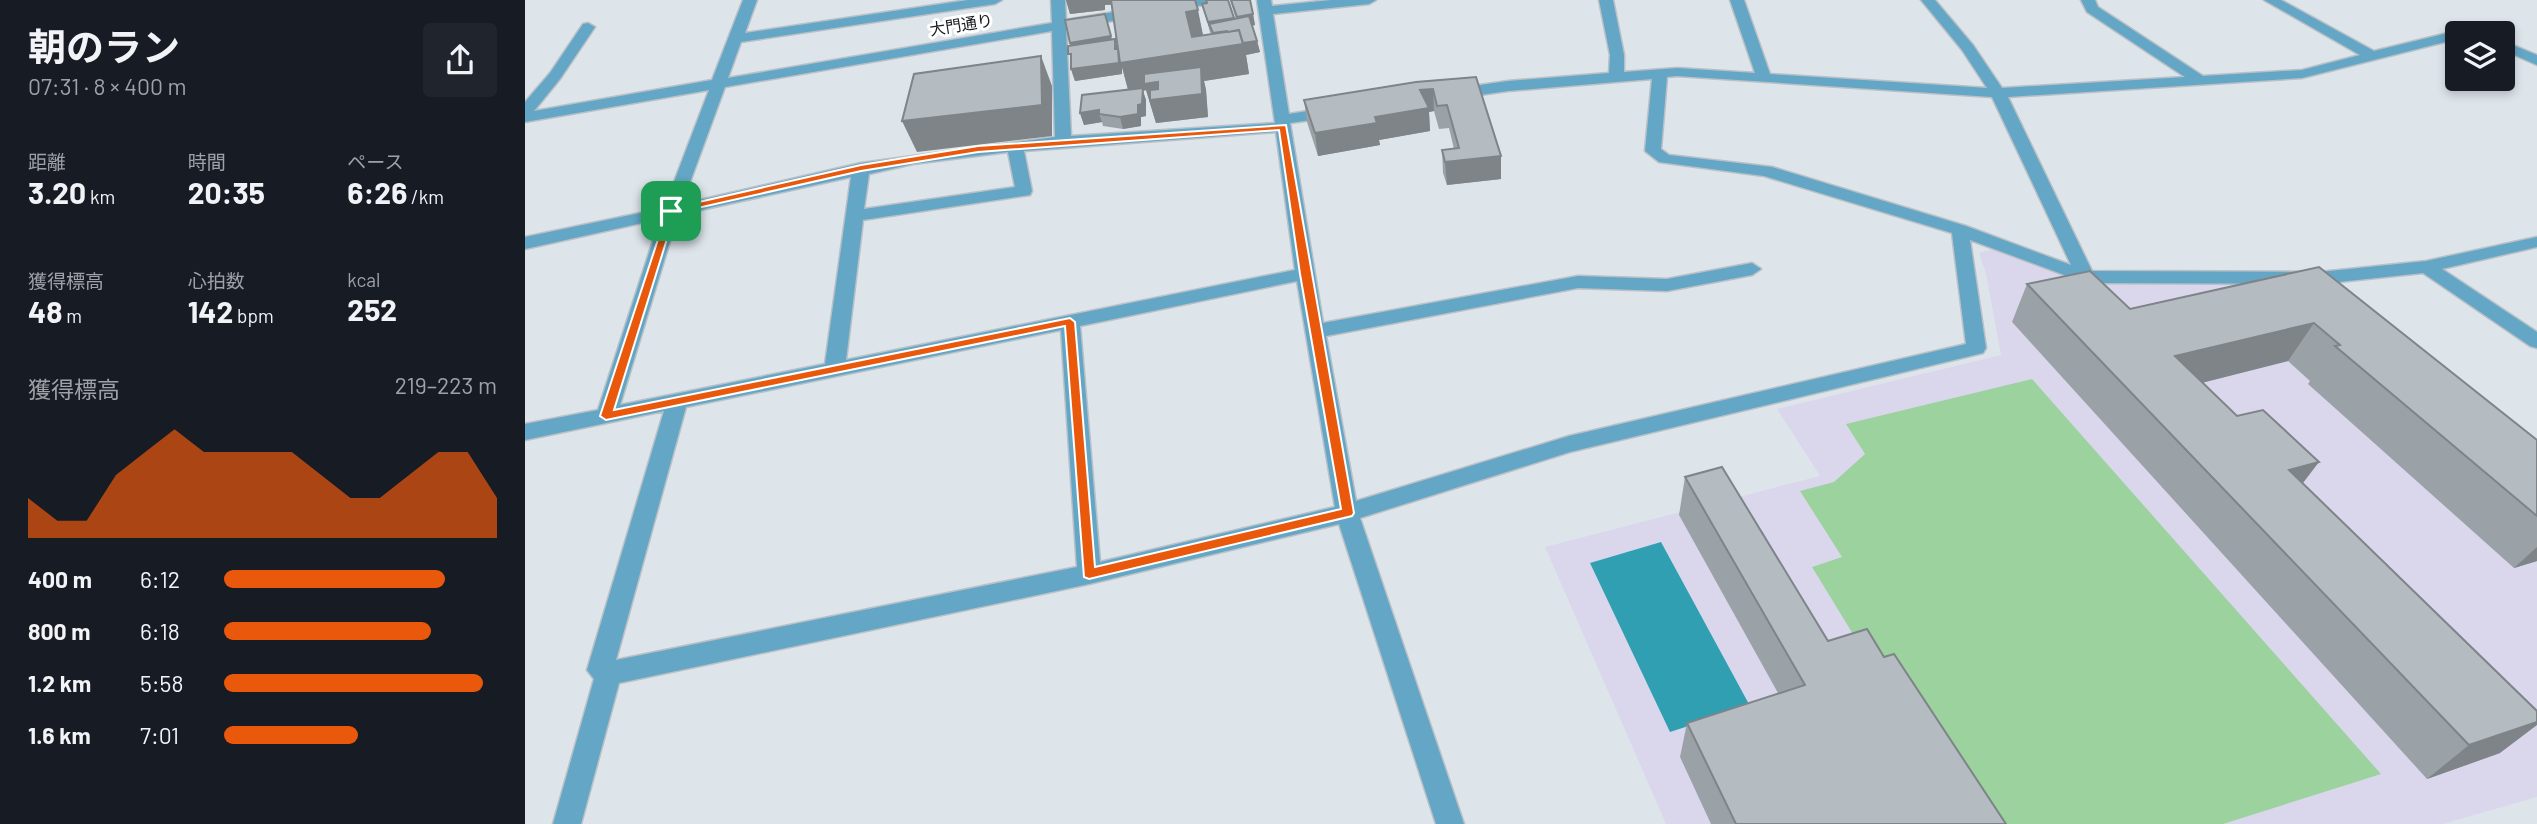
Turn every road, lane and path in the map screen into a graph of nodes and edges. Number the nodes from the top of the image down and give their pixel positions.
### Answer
1 (750, 0) edge
2 (995, 0) edge
3 (1058, 0) edge
4 (1209, 0) edge
5 (1369, 0) edge
6 (1607, 0) edge
7 (1737, 0) edge
8 (1928, 0) edge
9 (2088, 0) edge
10 (2271, 0) edge
11 (1265, 6) edge
12 (908, 7) edge
13 (1059, 26) junction
14 (588, 27) dead end
15 (2445, 38) edge
16 (734, 39) junction
17 (2515, 51) edge
18 (2370, 55) junction
19 (2537, 61) edge
20 (1660, 73) junction
21 (1615, 76) junction
22 (1764, 78) junction
23 (2201, 81) junction
24 (718, 82) junction
25 (1998, 93) junction
26 (1433, 97) edge
27 (1345, 110) edge
28 (525, 112) edge
29 (525, 117) edge
30 (1282, 123) junction
31 (1063, 141) junction
32 (1015, 146) junction
33 (861, 168) junction
34 (671, 211) junction
35 (855, 216) junction
36 (1960, 230) junction
37 (525, 243) edge
38 (2536, 244) edge
39 (2426, 267) junction
40 (1752, 270) dead end
41 (1305, 274) junction
42 (2086, 277) junction
43 (1070, 322) junction
44 (1315, 331) junction
45 (2537, 341) edge
46 (835, 368) junction
47 (677, 402) junction
48 (606, 416) junction
49 (525, 432) edge
50 (1347, 513) junction
51 (1089, 574) junction
52 (609, 671) junction
53 (567, 824) edge
54 (1450, 824) edge

1 - 16 street
2 - 12 street
3 - 13 street
4 - 13 street, 大門通り
5 - 11 street
6 - 21 street
7 - 22 street
8 - 25 street
9 - 23 street
10 - 18 street
11 - 30 street
12 - 16 street
13 - 24 street, 大門通り
13 - 31 street
14 - 28 street
15 - 18 street
16 - 24 street
17 - 19 street
18 - 23 street
20 - 21 street
20 - 22 street
20 - 36 street
21 - 26 street
22 - 25 street
23 - 25 street
24 - 29 street, 大門通り
24 - 34 street
25 - 42 street
27 - 30 street
30 - 31 street
30 - 41 street
31 - 32 street
32 - 33 street
32 - 35 street
33 - 34 street
33 - 35 street
34 - 37 street
34 - 48 street
35 - 46 street
36 - 42 street
36 - 50 street
38 - 39 street
39 - 42 street
39 - 45 street
40 - 44 street
41 - 43 street
41 - 44 street
43 - 46 street
43 - 51 street
44 - 50 street
46 - 47 street
47 - 48 street
47 - 52 street
48 - 49 street
50 - 51 street
50 - 54 street
51 - 52 street
52 - 53 street

